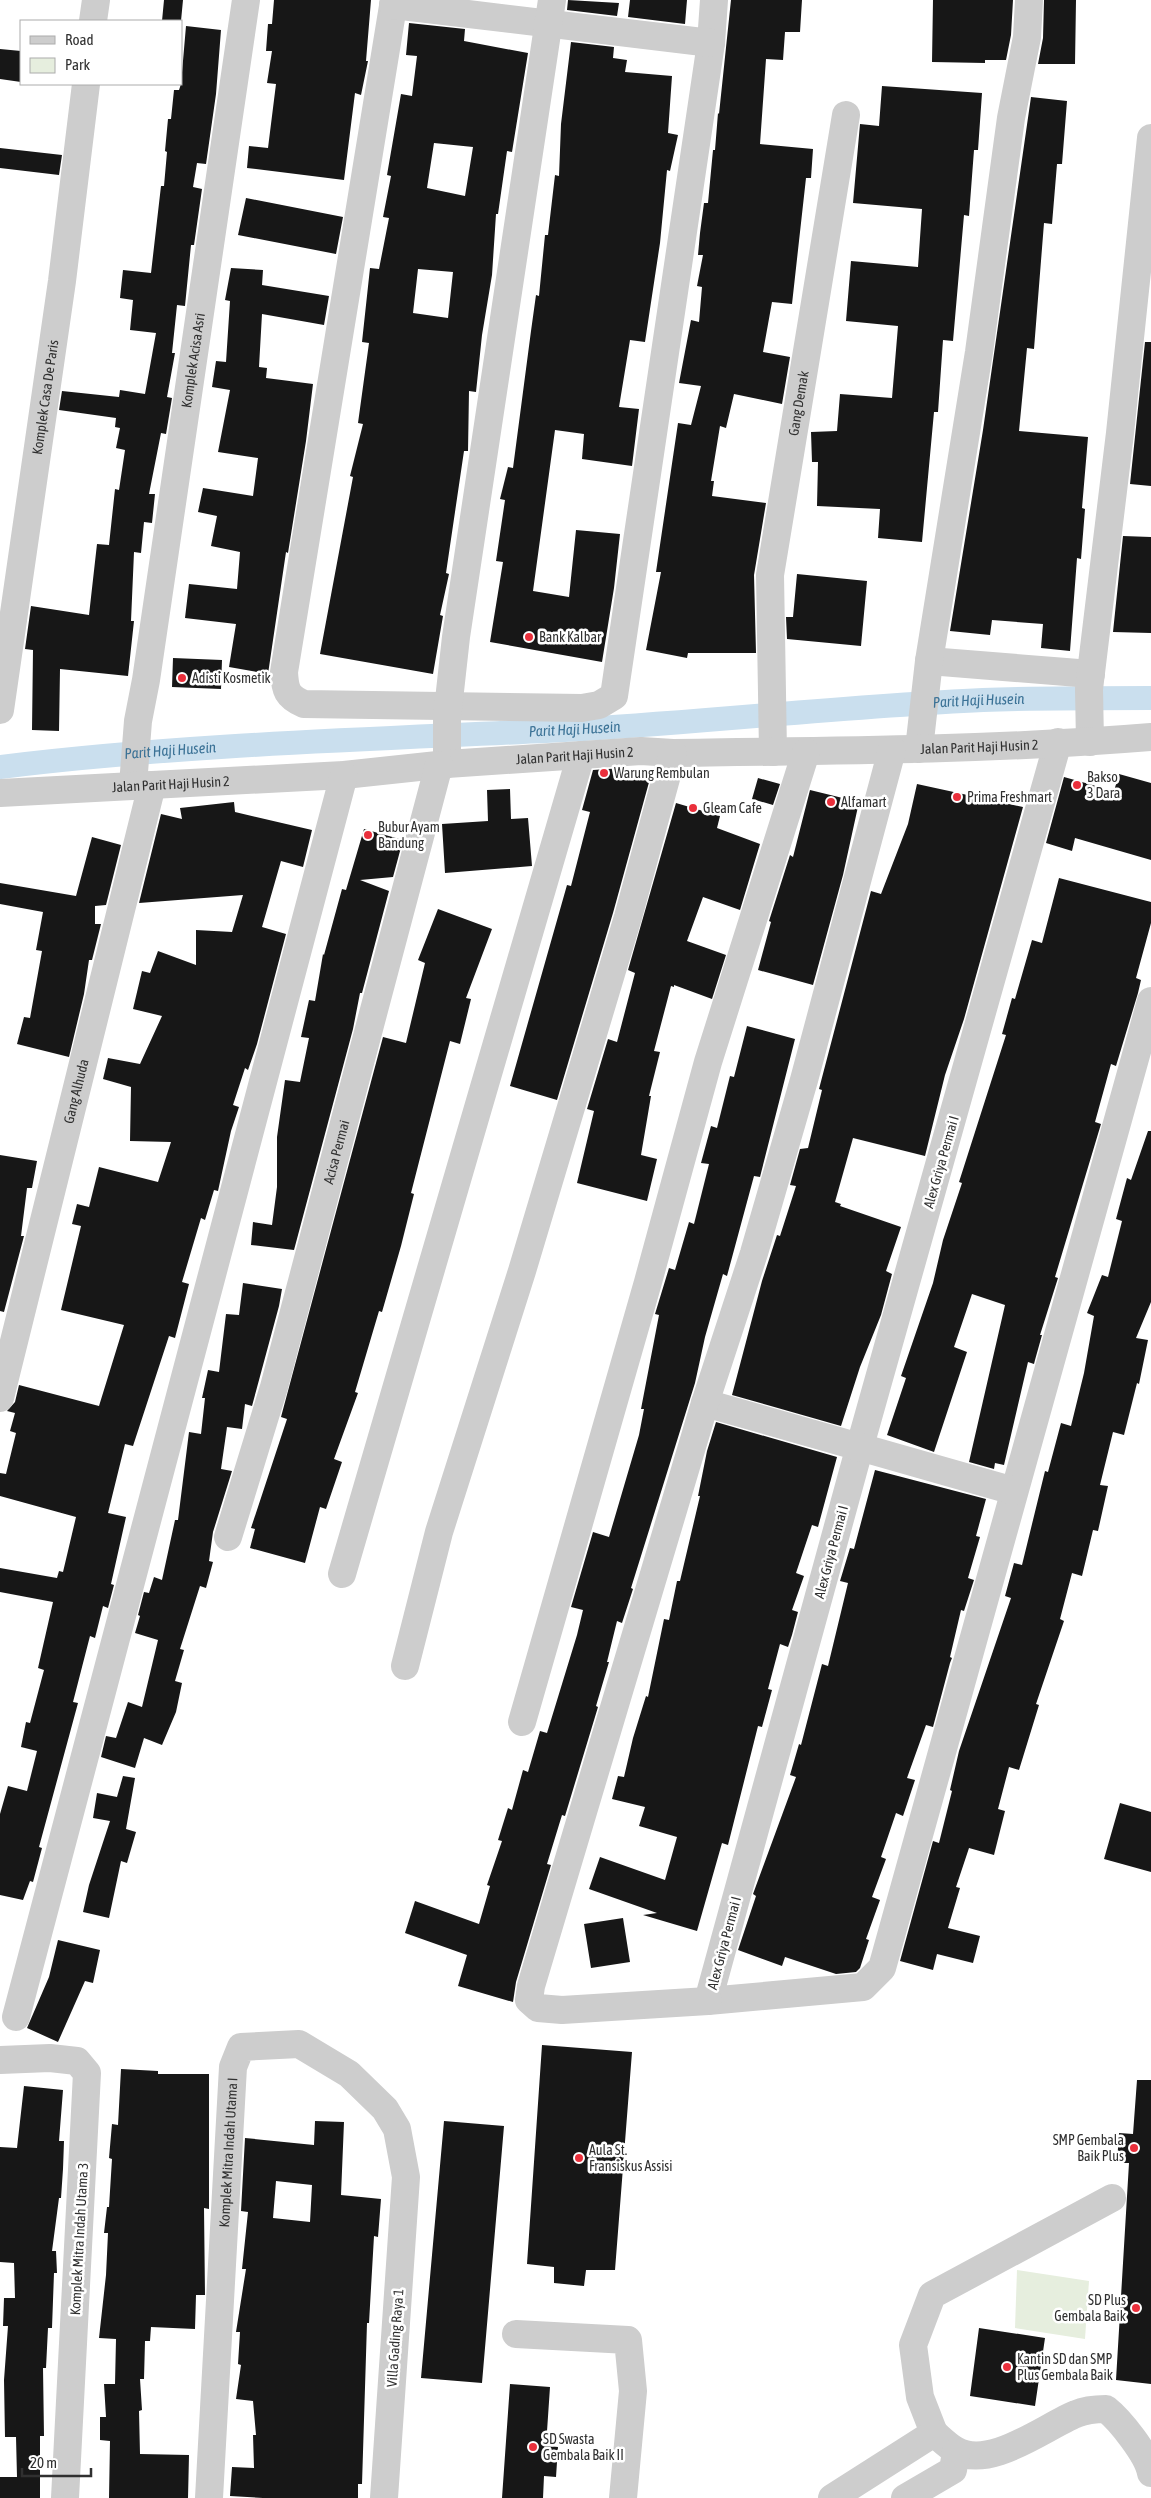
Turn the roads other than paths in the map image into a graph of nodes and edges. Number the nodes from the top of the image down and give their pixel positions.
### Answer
1 (96, 0) edge
2 (246, 0) edge
3 (714, 0) edge
4 (1029, 0) edge
5 (394, 3) edge
6 (550, 12) edge
7 (94, 20) edge
8 (711, 43) junction
9 (86, 85) edge
10 (846, 115) dead end
11 (1151, 138) edge
12 (929, 661) junction
13 (1090, 682) junction
14 (0, 710) edge
15 (448, 713) junction
16 (921, 726) junction
17 (1090, 731) junction
18 (1151, 737) edge
19 (1058, 742) junction
20 (773, 743) junction
21 (892, 750) junction
22 (806, 752) junction
23 (674, 753) junction
24 (580, 755) junction
25 (445, 761) junction
26 (344, 775) junction
27 (139, 781) junction
28 (0, 793) edge
29 (1151, 1001) edge
30 (0, 1398) edge
31 (705, 1403) junction
32 (860, 1446) junction
33 (1014, 1491) junction
34 (228, 1537) dead end
35 (342, 1574) dead end
36 (405, 1666) dead end
37 (522, 1722) dead end
38 (708, 2001) junction
39 (16, 2017) dead end
40 (0, 2060) edge
41 (406, 2177) joint
42 (1112, 2198) dead end
43 (516, 2334) dead end
44 (934, 2433) junction
45 (956, 2452) junction
46 (1151, 2473) edge
47 (65, 2498) edge
48 (209, 2498) edge
49 (384, 2498) edge
50 (623, 2498) edge
51 (832, 2498) edge
52 (905, 2498) edge

1 - 7 street
2 - 27 street, Komplek Acisa Asri
3 - 8 street
4 - 12 street
5 - 6 street
5 - 15 street
6 - 8 street
6 - 15 street, Acisa Permai
8 - 15 street
9 - 14 street, Komplek Casa De Paris
10 - 20 street, Gang Demak
11 - 13 street
12 - 13 street
12 - 16 street
13 - 17 street
15 - 25 street, Acisa Permai
16 - 19 street, Jalan Parit Haji Husin 2
16 - 21 street, Jalan Parit Haji Husin 2
17 - 18 street, Jalan Parit Haji Husin 2
17 - 19 street, Jalan Parit Haji Husin 2
19 - 32 street, Alex Griya Permai I
20 - 22 street, Jalan Parit Haji Husin 2
20 - 23 street, Jalan Parit Haji Husin 2
21 - 22 street, Jalan Parit Haji Husin 2
21 - 31 street
22 - 37 street
23 - 24 street, Jalan Parit Haji Husin 2
23 - 36 street
24 - 25 street, Jalan Parit Haji Husin 2
24 - 35 street
25 - 26 street, Jalan Parit Haji Husin 2
25 - 34 street, Acisa Permai
26 - 27 street, Jalan Parit Haji Husin 2
26 - 39 street
27 - 28 street, Jalan Parit Haji Husin 2
27 - 30 street, Gang Alhuda
29 - 33 street, Alex Griya Permai I
31 - 32 street
31 - 38 street
32 - 33 street
32 - 38 street, Alex Griya Permai I
33 - 38 street, Alex Griya Permai I
40 - 47 street, Komplek Mitra Indah Utama 3
41 - 48 street, Komplek Mitra Indah Utama I
41 - 49 street, Villa Gading Raya 1
42 - 44 street
43 - 50 street
44 - 45 street
44 - 51 street
45 - 46 street
45 - 52 street

